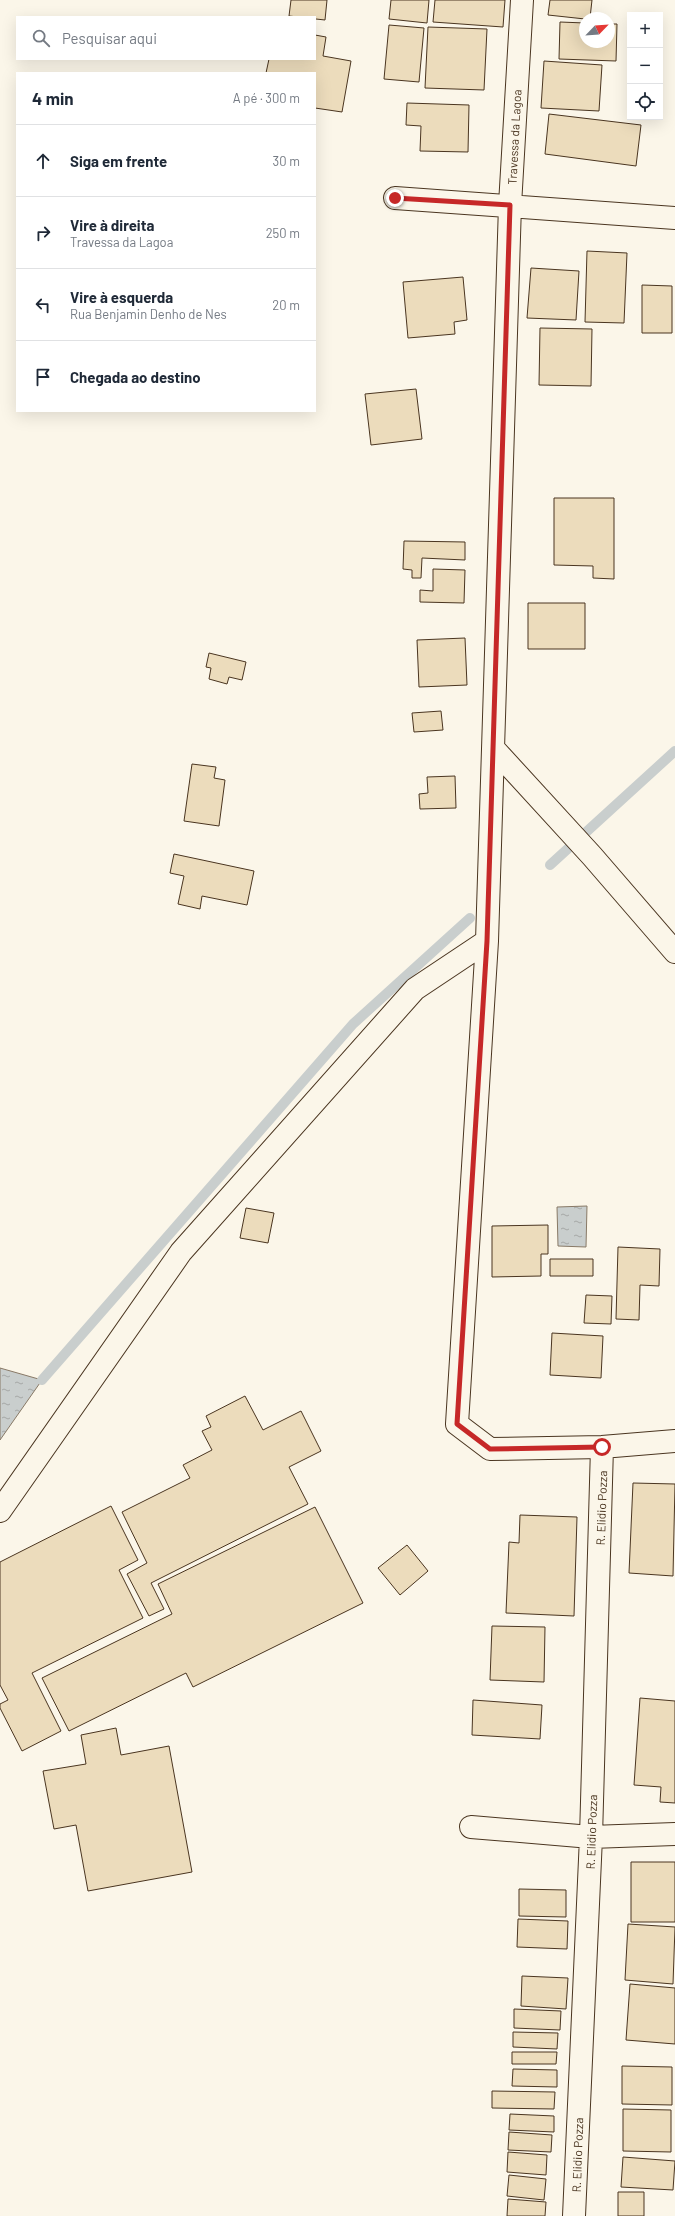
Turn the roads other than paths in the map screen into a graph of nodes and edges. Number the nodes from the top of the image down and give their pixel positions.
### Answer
1 (522, 0) edge
2 (395, 198) dead end
3 (510, 205) junction
4 (675, 218) edge
5 (494, 749) junction
6 (487, 941) junction
7 (675, 952) edge
8 (675, 1441) edge
9 (602, 1447) junction
10 (0, 1511) edge
11 (472, 1826) dead end
12 (675, 1834) edge
13 (591, 1837) junction
14 (574, 2216) edge

1 - 3 street, Travessa da Lagoa
2 - 3 street
3 - 4 street
3 - 5 street, Travessa da Lagoa
5 - 6 street, Travessa da Lagoa
5 - 7 street
6 - 9 street, Travessa da Lagoa
6 - 10 street
8 - 9 street
9 - 13 street, R. Elidio Pozza
11 - 13 street
12 - 13 street
13 - 14 street, R. Elidio Pozza

